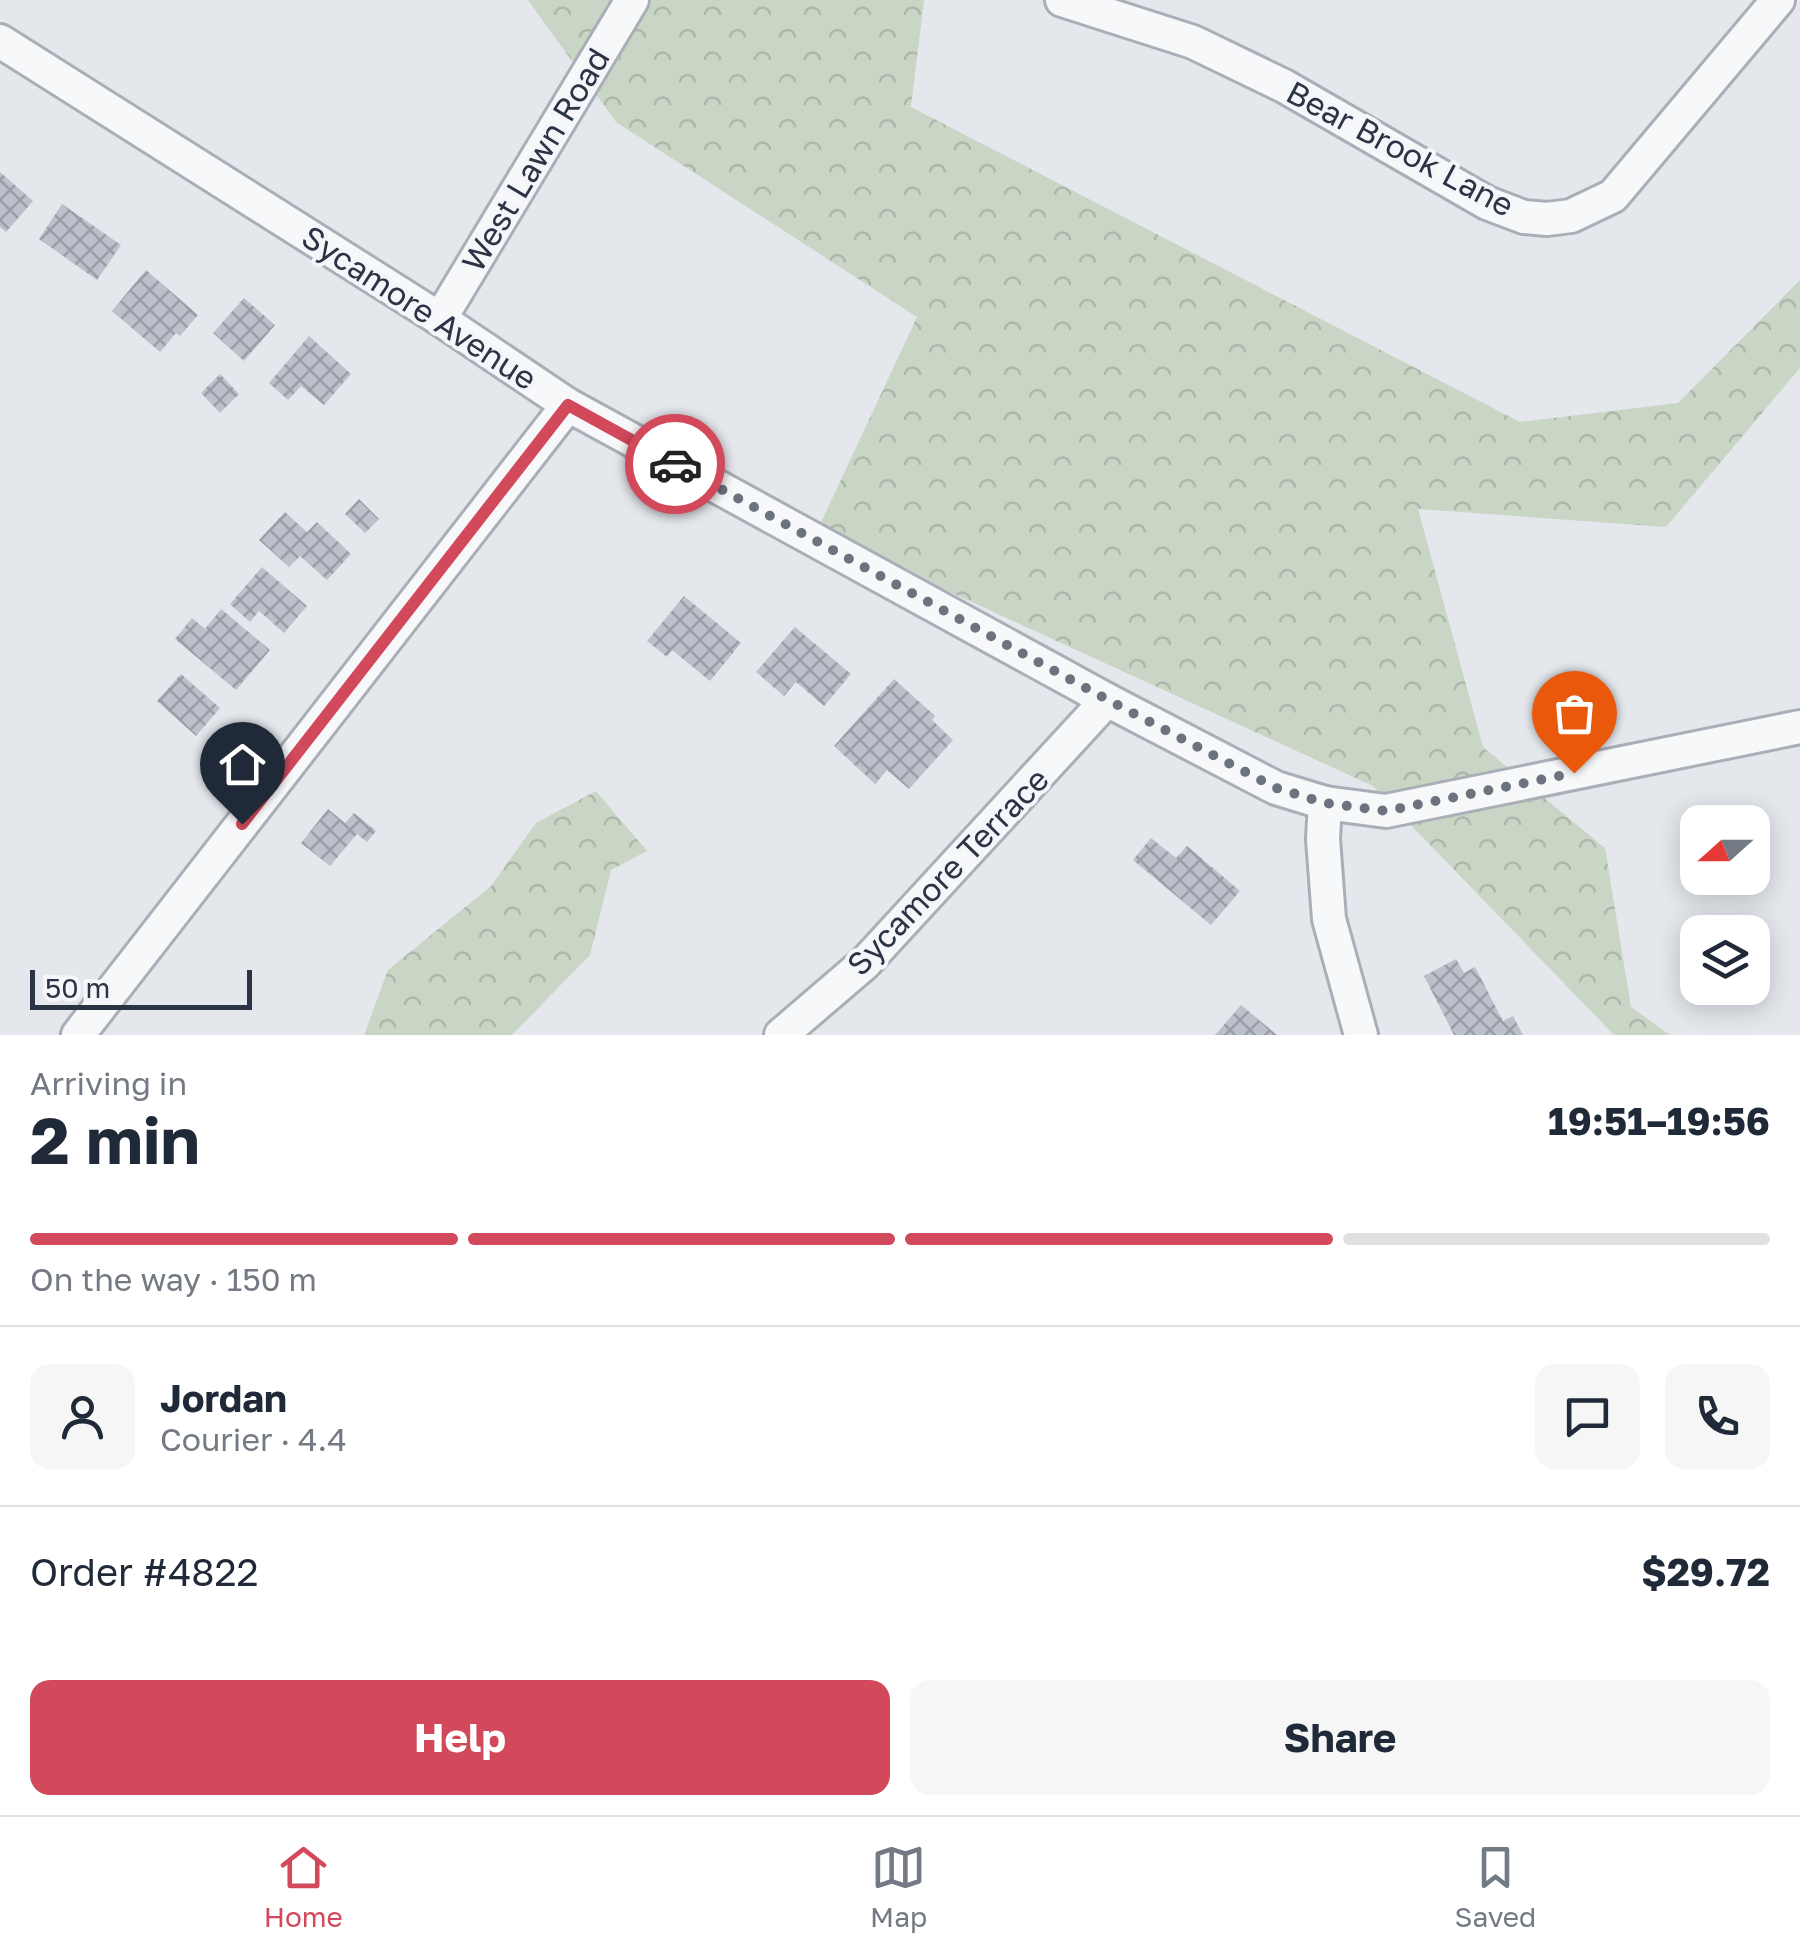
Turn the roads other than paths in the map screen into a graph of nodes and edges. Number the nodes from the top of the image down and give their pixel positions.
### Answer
1 (632, 0) edge
2 (1062, 0) edge
3 (1778, 0) edge
4 (1153, 13) edge
5 (0, 41) edge
6 (440, 319) junction
7 (568, 405) junction
8 (1108, 700) junction
9 (1800, 727) edge
10 (1325, 803) junction
11 (78, 1035) edge
12 (781, 1035) edge
13 (1362, 1035) edge

1 - 6 street, West Lawn Road
2 - 4 street, Bear Brook Lane
3 - 4 street, Bear Brook Lane
5 - 6 street, Sycamore Avenue
6 - 7 street, Sycamore Avenue
7 - 8 street, Sycamore Avenue
7 - 11 street
8 - 10 street, Sycamore Avenue
8 - 12 street, Sycamore Terrace
9 - 10 street, Sycamore Avenue
10 - 13 street

